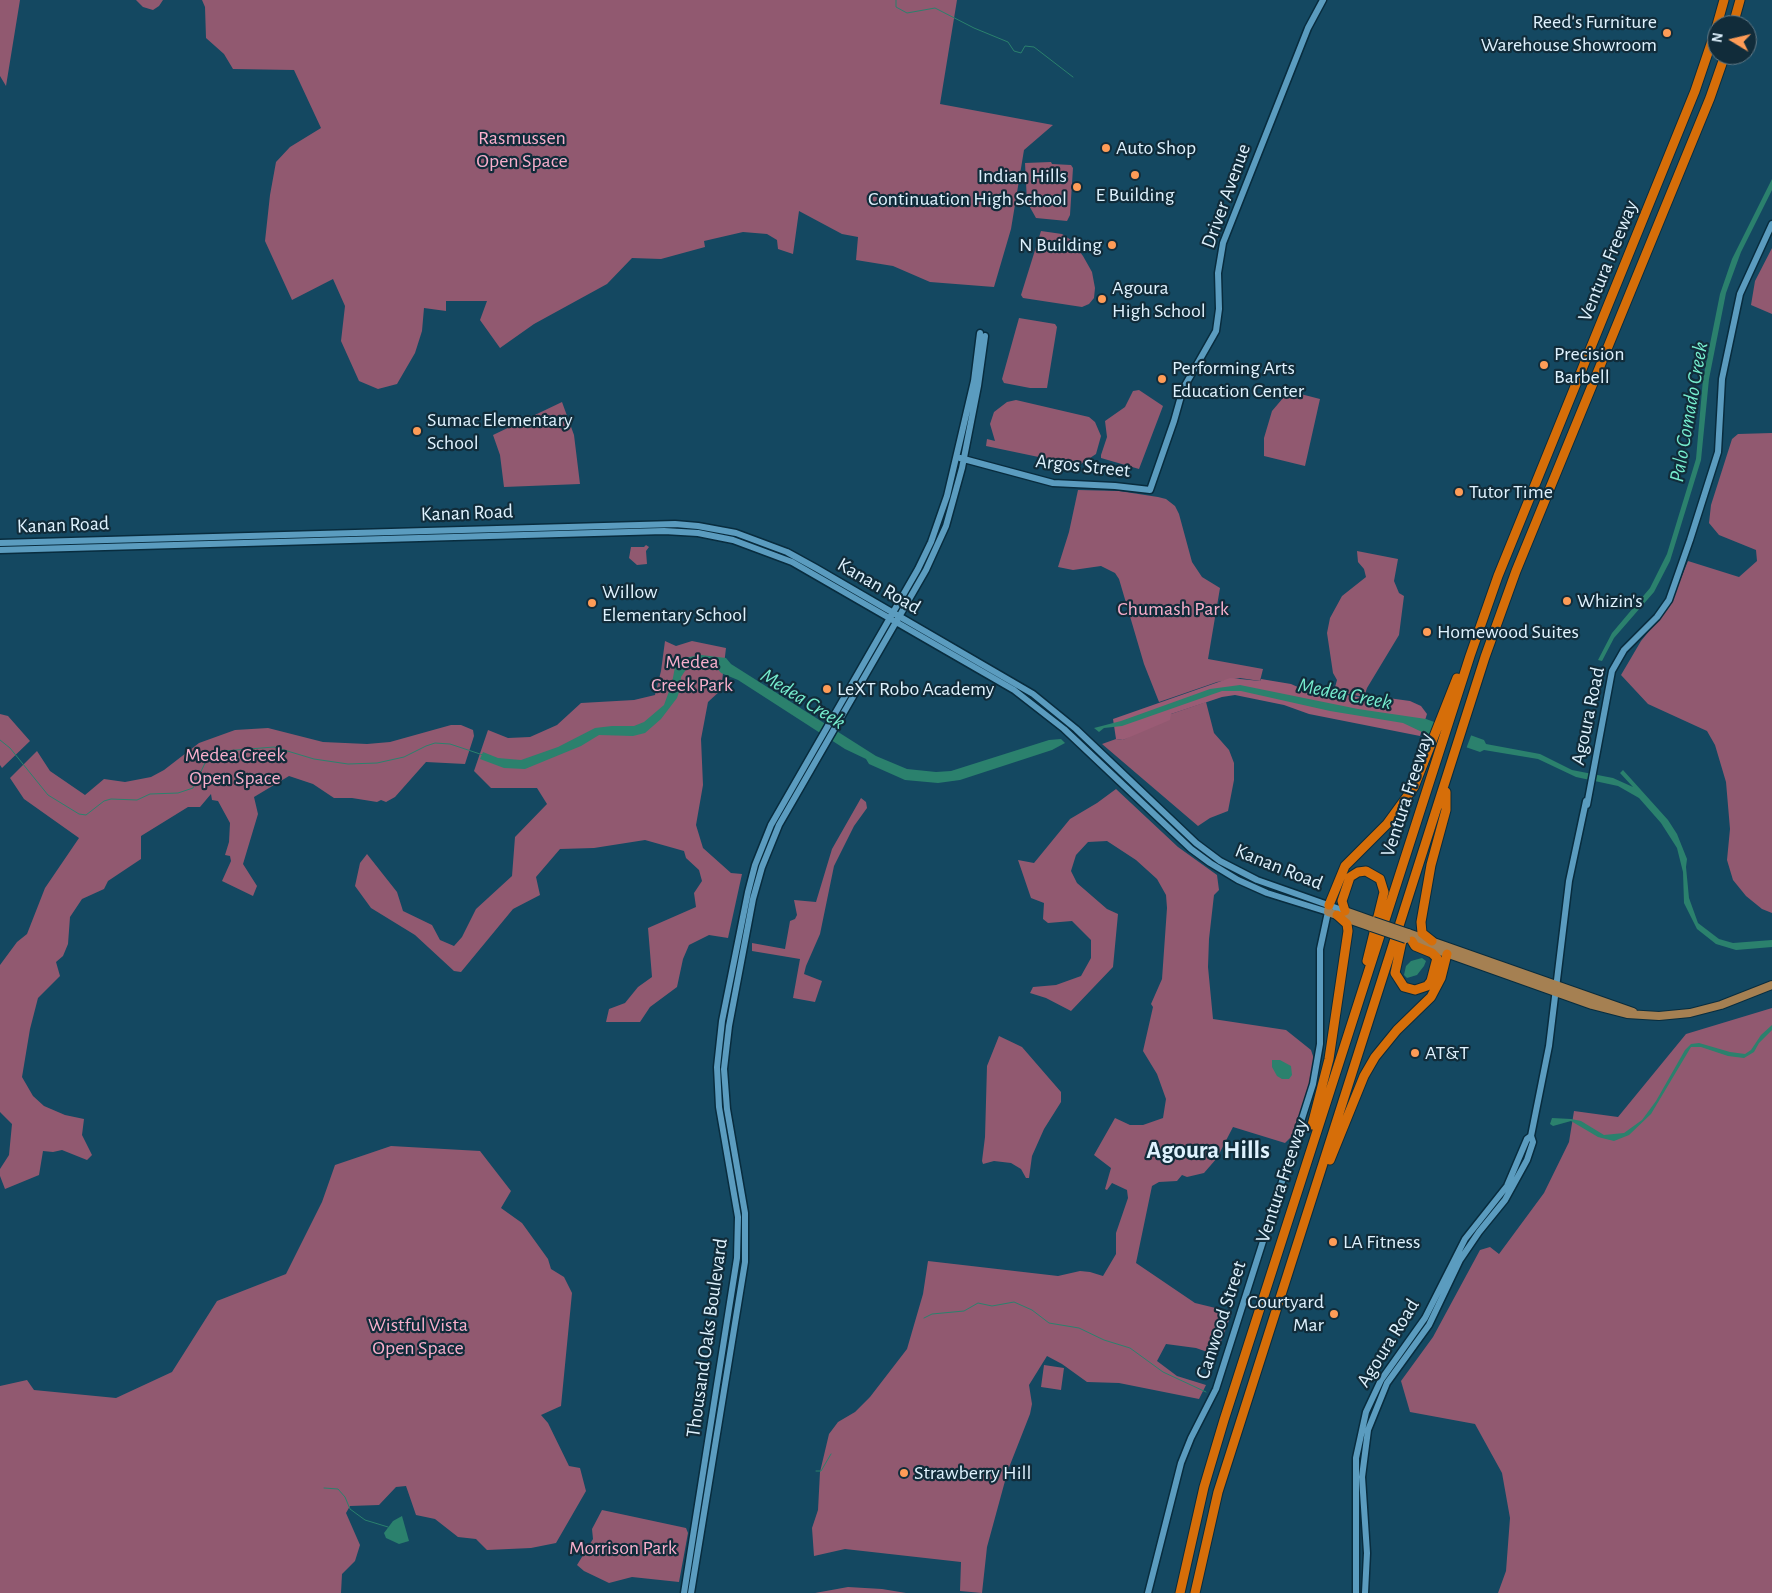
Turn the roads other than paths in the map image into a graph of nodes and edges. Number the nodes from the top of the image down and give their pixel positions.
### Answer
1 (1323, 0) edge
2 (1724, 0) edge
3 (1740, 0) edge
4 (1746, 0) edge
5 (1720, 15) edge
6 (1736, 15) edge
7 (1742, 15) edge
8 (1707, 55) edge
9 (1722, 65) edge
10 (1772, 224) edge
11 (983, 334) dead end
12 (959, 458) junction
13 (1150, 490) joint
14 (0, 543) edge
15 (0, 550) edge
16 (894, 617) junction
17 (825, 736) junction
18 (1438, 742) junction
19 (1447, 781) junction
20 (1432, 828) junction
21 (1335, 911) junction
22 (1408, 937) junction
23 (1432, 941) junction
24 (1448, 950) junction
25 (1365, 981) junction
26 (1772, 985) edge
27 (1556, 987) junction
28 (1531, 1136) junction
29 (1298, 1188) junction
30 (1306, 1213) junction
31 (1355, 1499) junction
32 (1363, 1499) junction
33 (684, 1593) edge
34 (691, 1593) edge
35 (1148, 1593) edge
36 (1180, 1593) edge
37 (1195, 1593) edge
38 (1356, 1593) edge
39 (1365, 1593) edge

1 - 13 main road, Driver Avenue
2 - 5 highway, Ventura Freeway
3 - 6 highway
4 - 7 highway
8 - 18 highway, Ventura Freeway
9 - 19 highway, Ventura Freeway
10 - 27 main road, Agoura Road
11 - 12 main road, Thousand Oaks Boulevard
12 - 13 main road, Argos Street
12 - 16 main road, Thousand Oaks Boulevard
14 - 16 main road, Kanan Road
15 - 16 main road, Kanan Road
16 - 17 main road, Thousand Oaks Boulevard
16 - 21 main road, Kanan Road
17 - 33 main road, Thousand Oaks Boulevard
17 - 34 main road, Thousand Oaks Boulevard
18 - 21 highway
18 - 25 highway, Ventura Freeway
19 - 20 highway, Ventura Freeway
19 - 23 highway
20 - 22 highway
20 - 30 highway, Ventura Freeway
21 - 22 main road, Kanan Road, bridge
21 - 25 highway
21 - 29 highway
21 - 35 main road, Canwood Street
22 - 23 main road, Kanan Road
22 - 24 main road, Kanan Road
23 - 24 main road, Kanan Road
24 - 27 main road, Kanan Road
24 - 30 highway
25 - 29 highway, Ventura Freeway
26 - 27 main road, Kanan Road
27 - 28 main road, Agoura Road
28 - 31 main road, Agoura Road
28 - 32 main road, Agoura Road
29 - 36 highway, Ventura Freeway
30 - 37 highway, Ventura Freeway
31 - 32 main road
31 - 38 main road, Agoura Road
32 - 39 main road, Agoura Road

